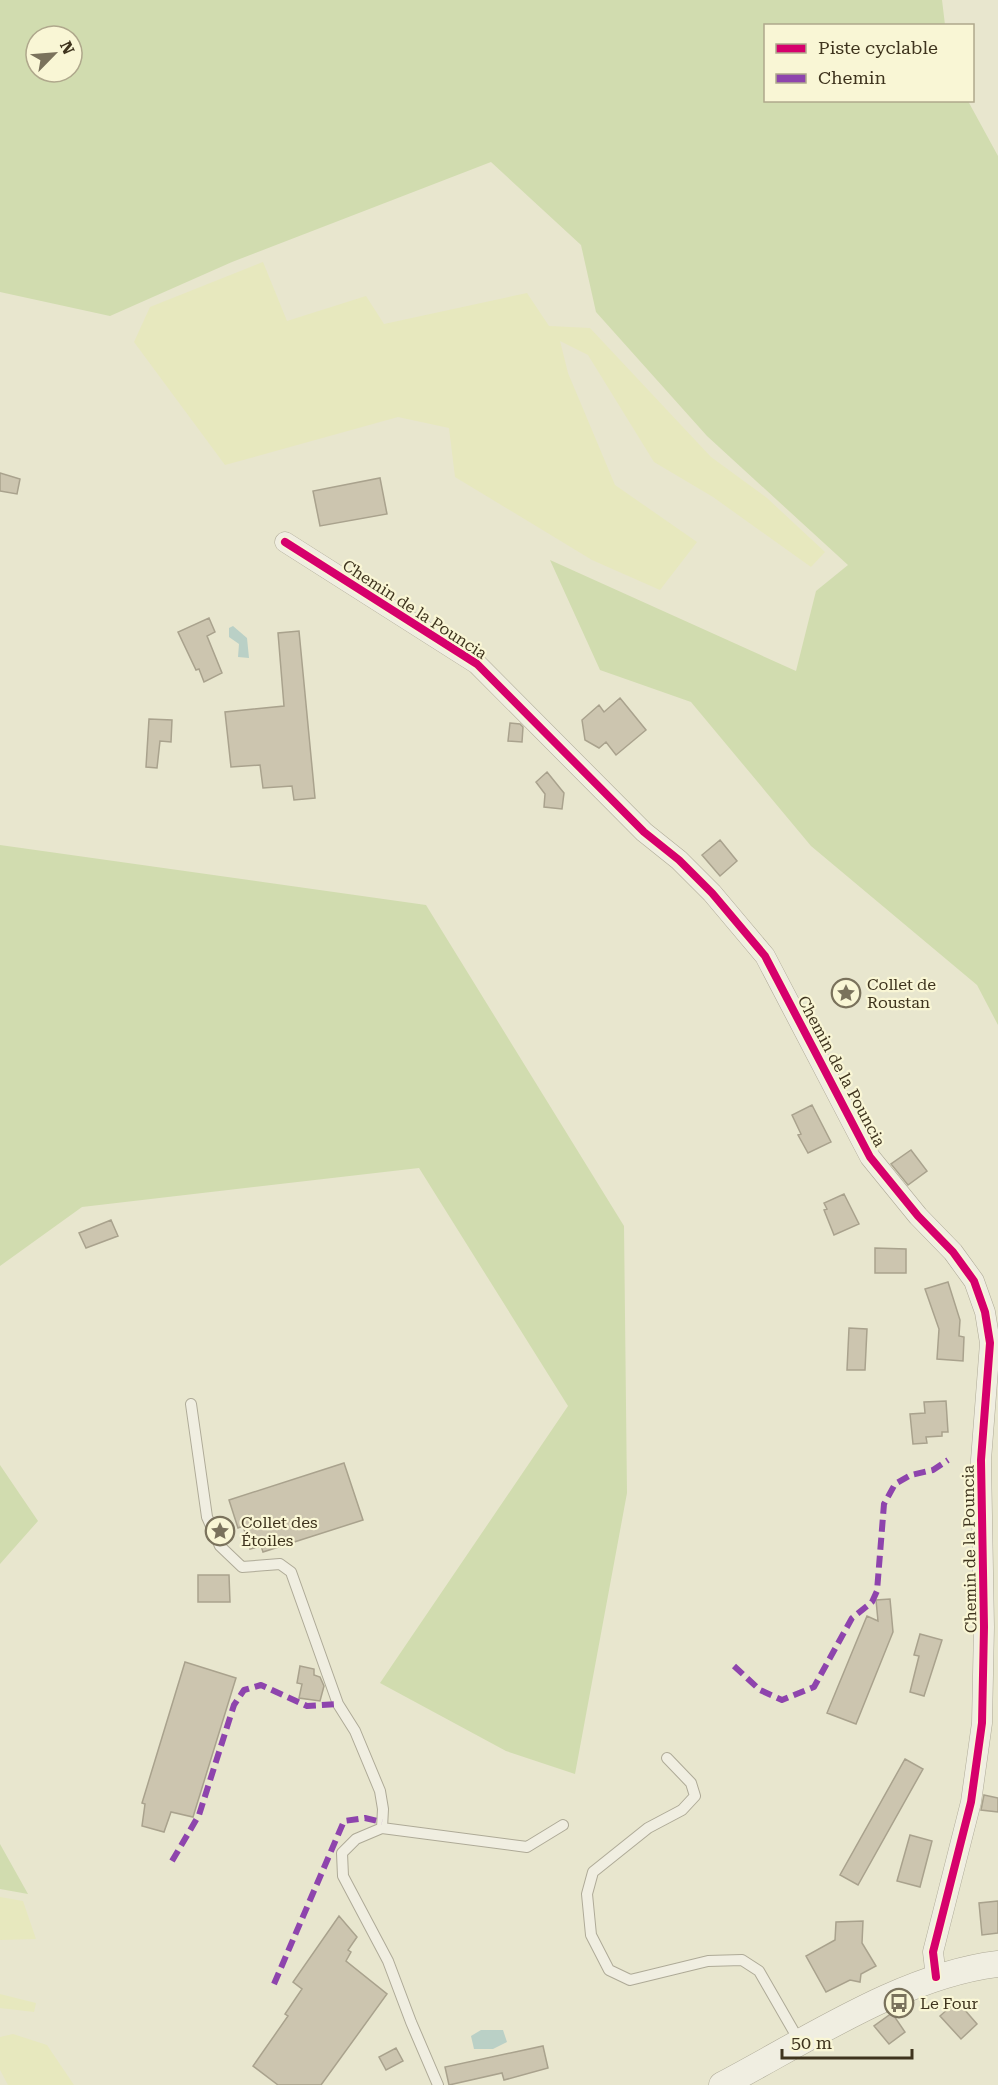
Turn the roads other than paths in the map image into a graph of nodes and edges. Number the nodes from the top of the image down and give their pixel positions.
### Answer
1 (285, 542) dead end
2 (191, 1404) dead end
3 (667, 1758) dead end
4 (563, 1825) dead end
5 (382, 1828) junction
6 (998, 1965) edge
7 (936, 1977) junction
8 (801, 2044) junction
9 (438, 2085) edge
10 (722, 2085) edge

1 - 7 street, Chemin de la Pouncia
2 - 5 lane
3 - 8 lane
4 - 5 lane
5 - 9 lane
6 - 7 street
7 - 8 street
8 - 10 street

